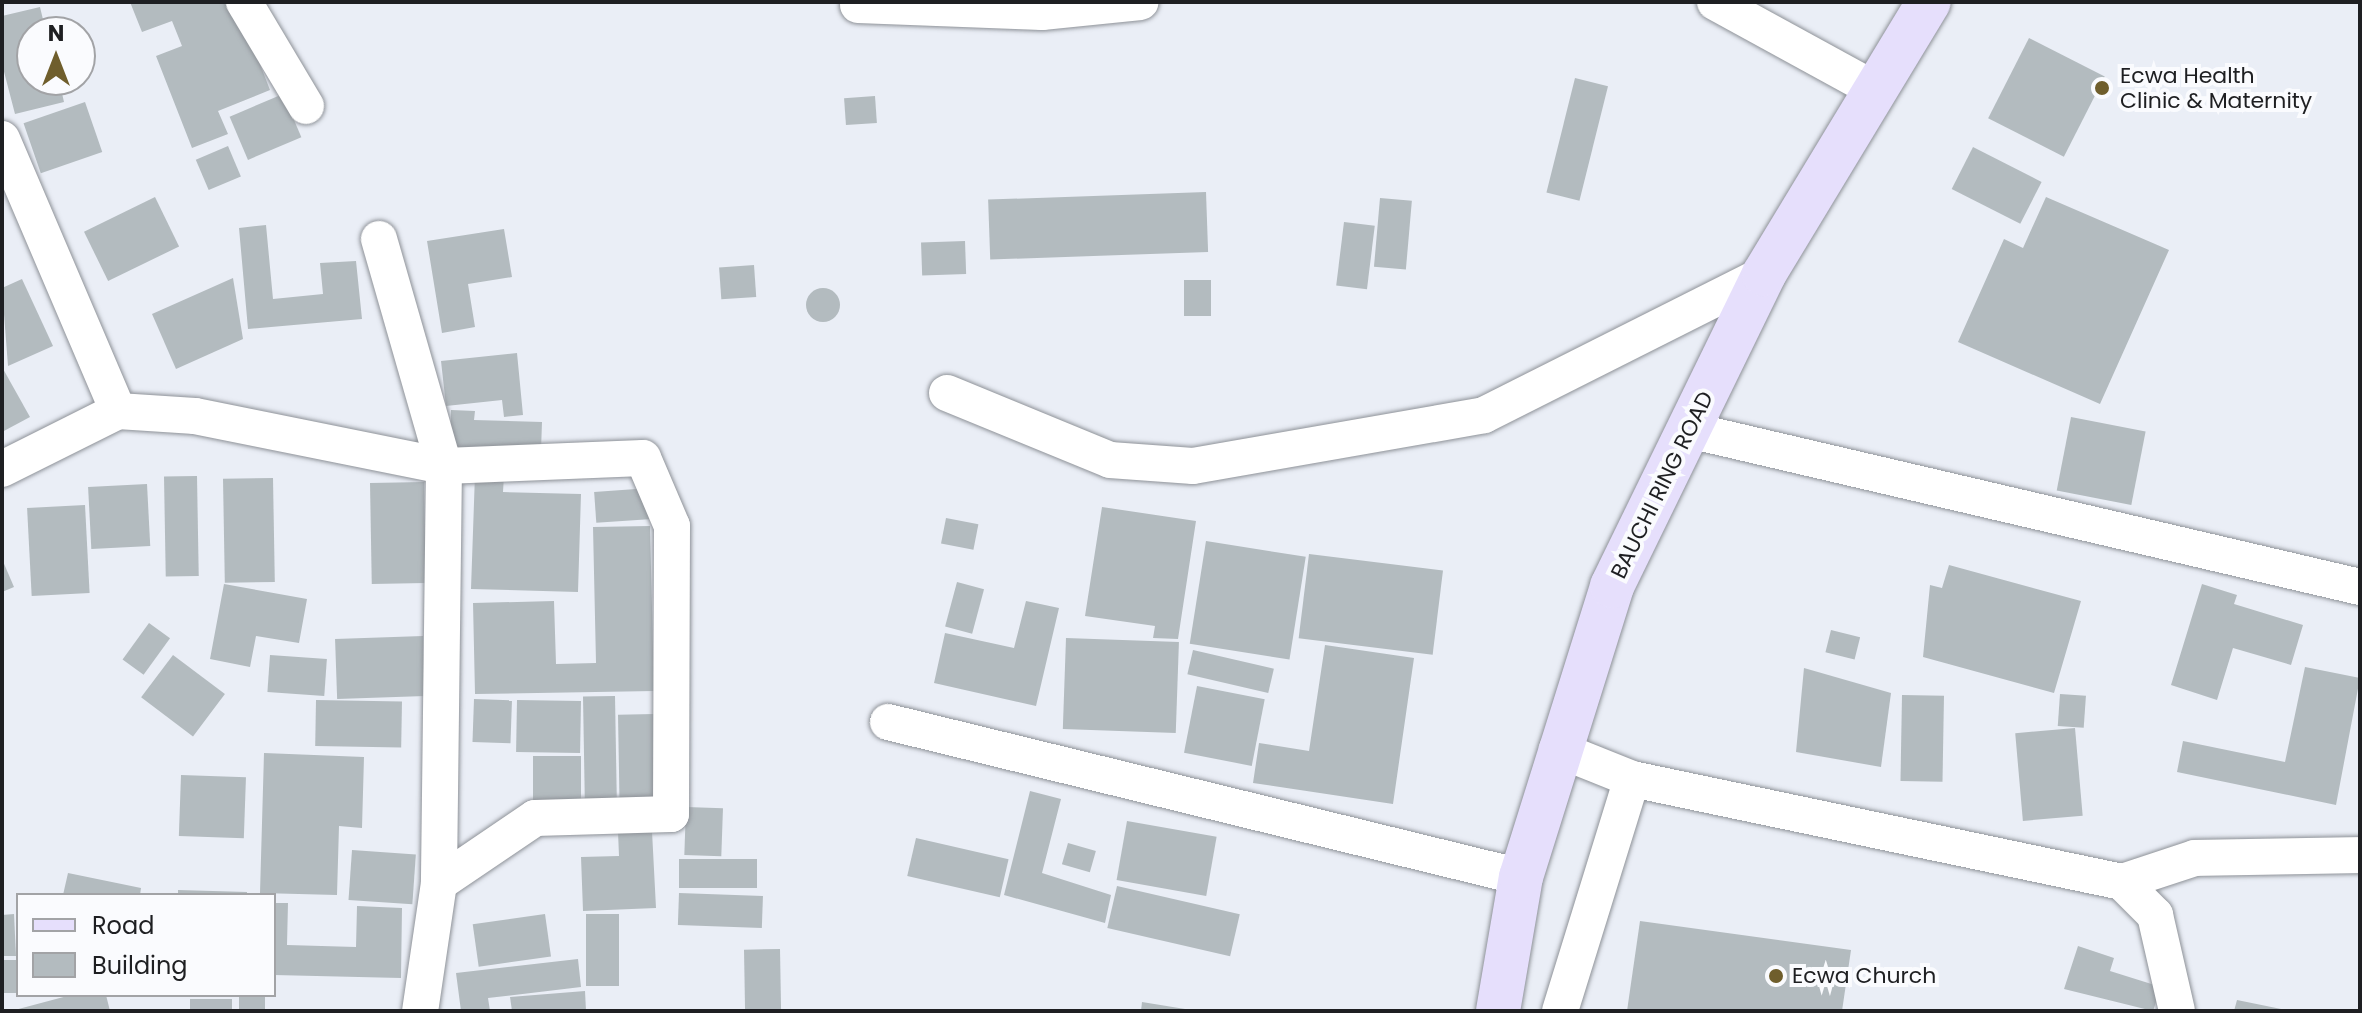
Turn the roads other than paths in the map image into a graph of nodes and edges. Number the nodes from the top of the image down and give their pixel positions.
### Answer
1 (244, 2) edge
2 (1140, 2) edge
3 (1715, 2) edge
4 (1929, 2) edge
5 (858, 5) dead end
6 (1872, 88) junction
7 (306, 106) dead end
8 (2, 139) edge
9 (379, 239) dead end
10 (1764, 274) junction
11 (947, 393) dead end
12 (118, 411) junction
13 (1689, 430) junction
14 (444, 466) junction
15 (2, 469) edge
16 (2360, 587) edge
17 (888, 722) dead end
18 (1557, 749) junction
19 (1632, 779) junction
20 (2360, 855) edge
21 (1521, 877) junction
22 (2122, 882) junction
23 (439, 883) junction
24 (420, 1011) edge
25 (1498, 1011) edge
26 (1560, 1011) edge
27 (2177, 1011) edge

1 - 7 street
2 - 5 street
3 - 6 street
4 - 6 main road, BAUCHI RING ROAD
6 - 10 main road, BAUCHI RING ROAD
8 - 12 street
9 - 14 street
10 - 11 street
10 - 13 main road, BAUCHI RING ROAD
12 - 14 street
12 - 15 street
13 - 16 street
13 - 18 main road, BAUCHI RING ROAD
14 - 23 street
14 - 23 street
17 - 21 street
18 - 19 street
18 - 21 main road, BAUCHI RING ROAD
19 - 22 street
19 - 26 street
20 - 22 street
21 - 25 main road, BAUCHI RING ROAD
22 - 27 street
23 - 24 street

